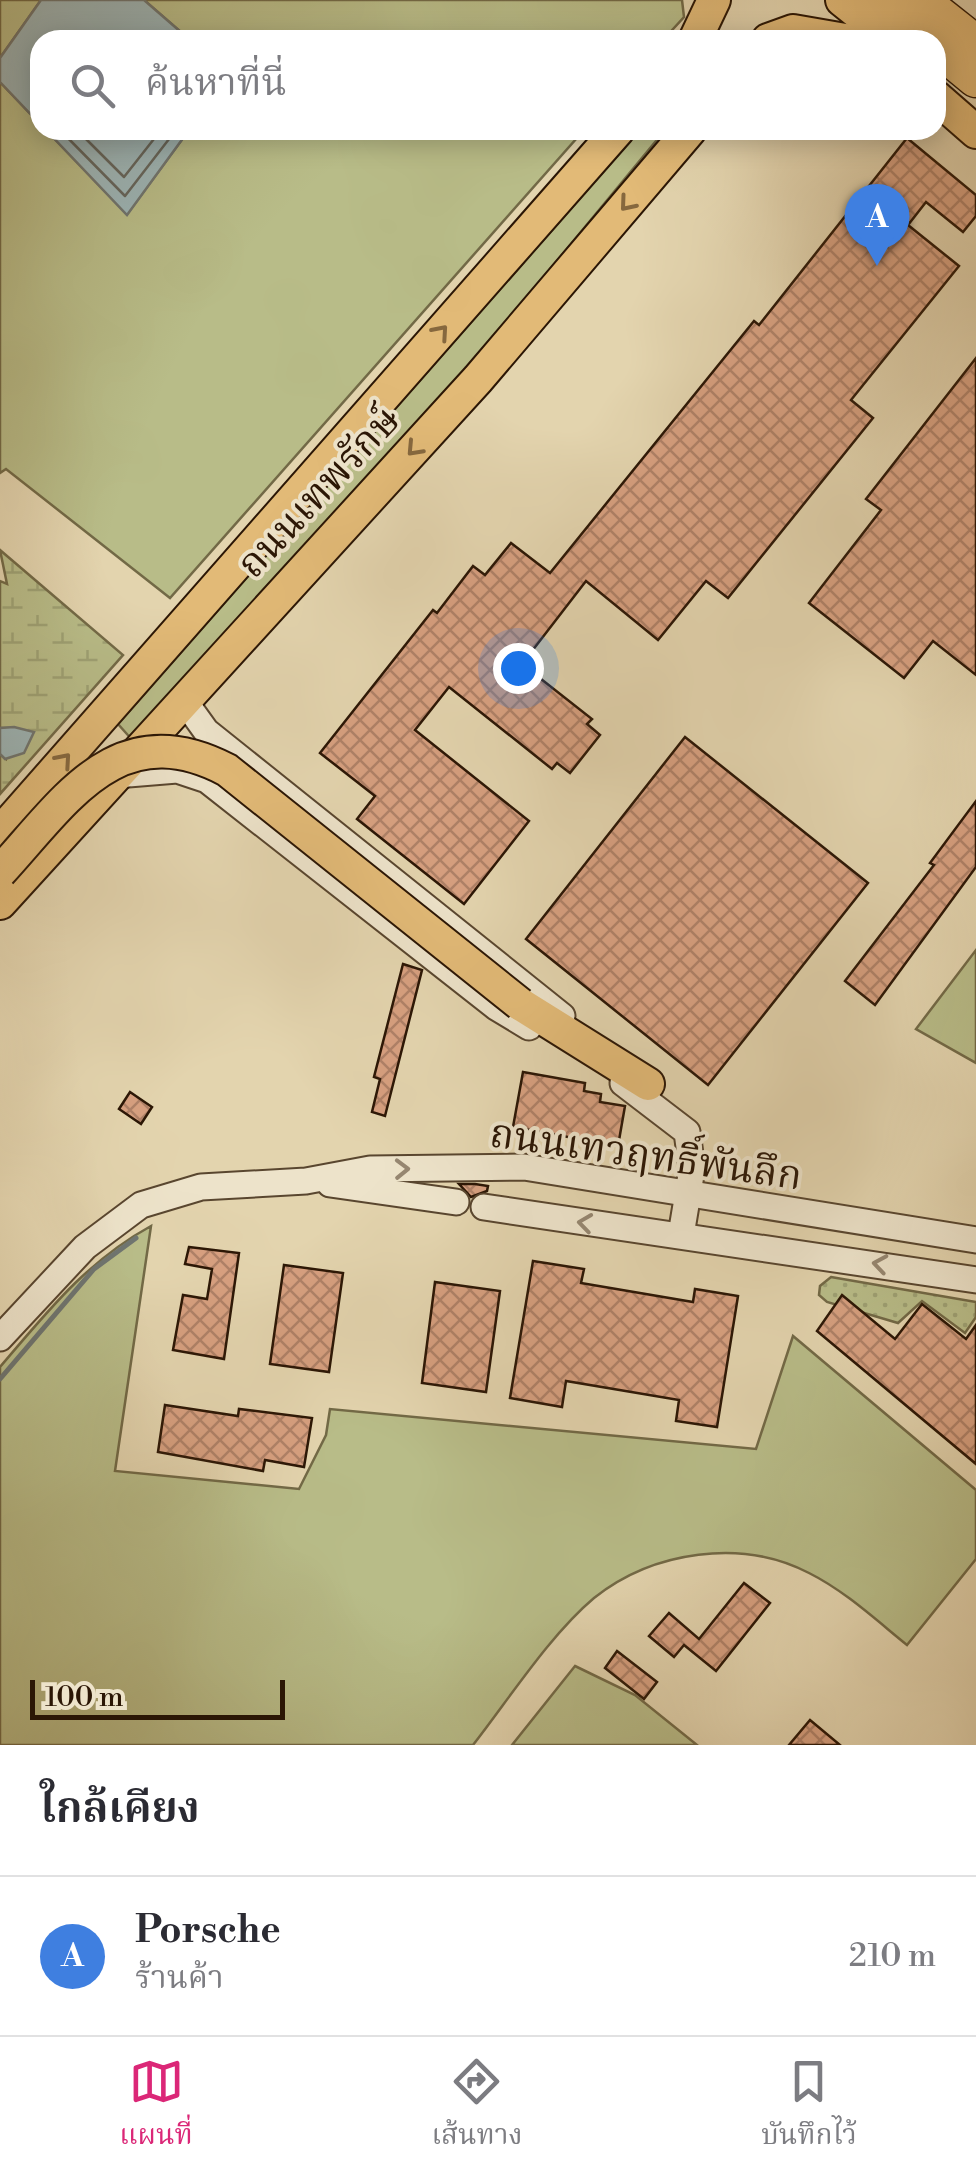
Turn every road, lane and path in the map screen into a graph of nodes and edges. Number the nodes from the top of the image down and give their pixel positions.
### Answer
1 (714, 0) edge
2 (819, 0) edge
3 (842, 0) edge
4 (880, 0) edge
5 (919, 0) edge
6 (934, 0) edge
7 (700, 30) edge
8 (856, 30) edge
9 (880, 30) edge
10 (918, 30) edge
11 (976, 34) edge
12 (976, 46) edge
13 (946, 53) edge
14 (976, 78) edge
15 (946, 83) edge
16 (946, 106) edge
17 (976, 106) edge
18 (976, 132) edge
19 (609, 140) edge
20 (682, 140) edge
21 (184, 699) junction
22 (225, 745) junction
23 (116, 775) junction
24 (208, 780) junction
25 (0, 833) edge
26 (0, 872) edge
27 (0, 903) edge
28 (648, 1084) junction
29 (306, 1181) junction
30 (701, 1196) junction
31 (456, 1202) dead end
32 (484, 1206) dead end
33 (682, 1235) junction
34 (976, 1240) edge
35 (976, 1280) edge
36 (0, 1338) edge

1 - 7 main road
2 - 8 main road
3 - 9 main road
4 - 10 highway
5 - 12 highway
6 - 11 highway
13 - 14 highway
15 - 17 main road
16 - 18 main road
25 -> 19 main road, ถนนเทพรักษ์
20 -> 21 main road, ถนนเทพรักษ์
21 - 22 street
21 - 23 main road, ถนนเทพรักษ์
22 - 24 street
22 - 28 street
23 - 24 street
23 - 27 main road, ถนนเทพรักษ์
24 - 30 street
26 - 28 main road, bridge
28 - 30 street
29 -> 30 street, ถนนเทวฤทธิ์พันลึก
29 - 31 street, ถนนเทวฤทธิ์พันลึก
29 - 36 street, ถนนเทวฤทธิ์พันลึก
30 - 33 street
30 - 34 street, ถนนเทวฤทธิ์พันลึก
33 -> 32 street, ถนนเทวฤทธิ์พันลึก
35 -> 33 street, ถนนเทวฤทธิ์พันลึก

